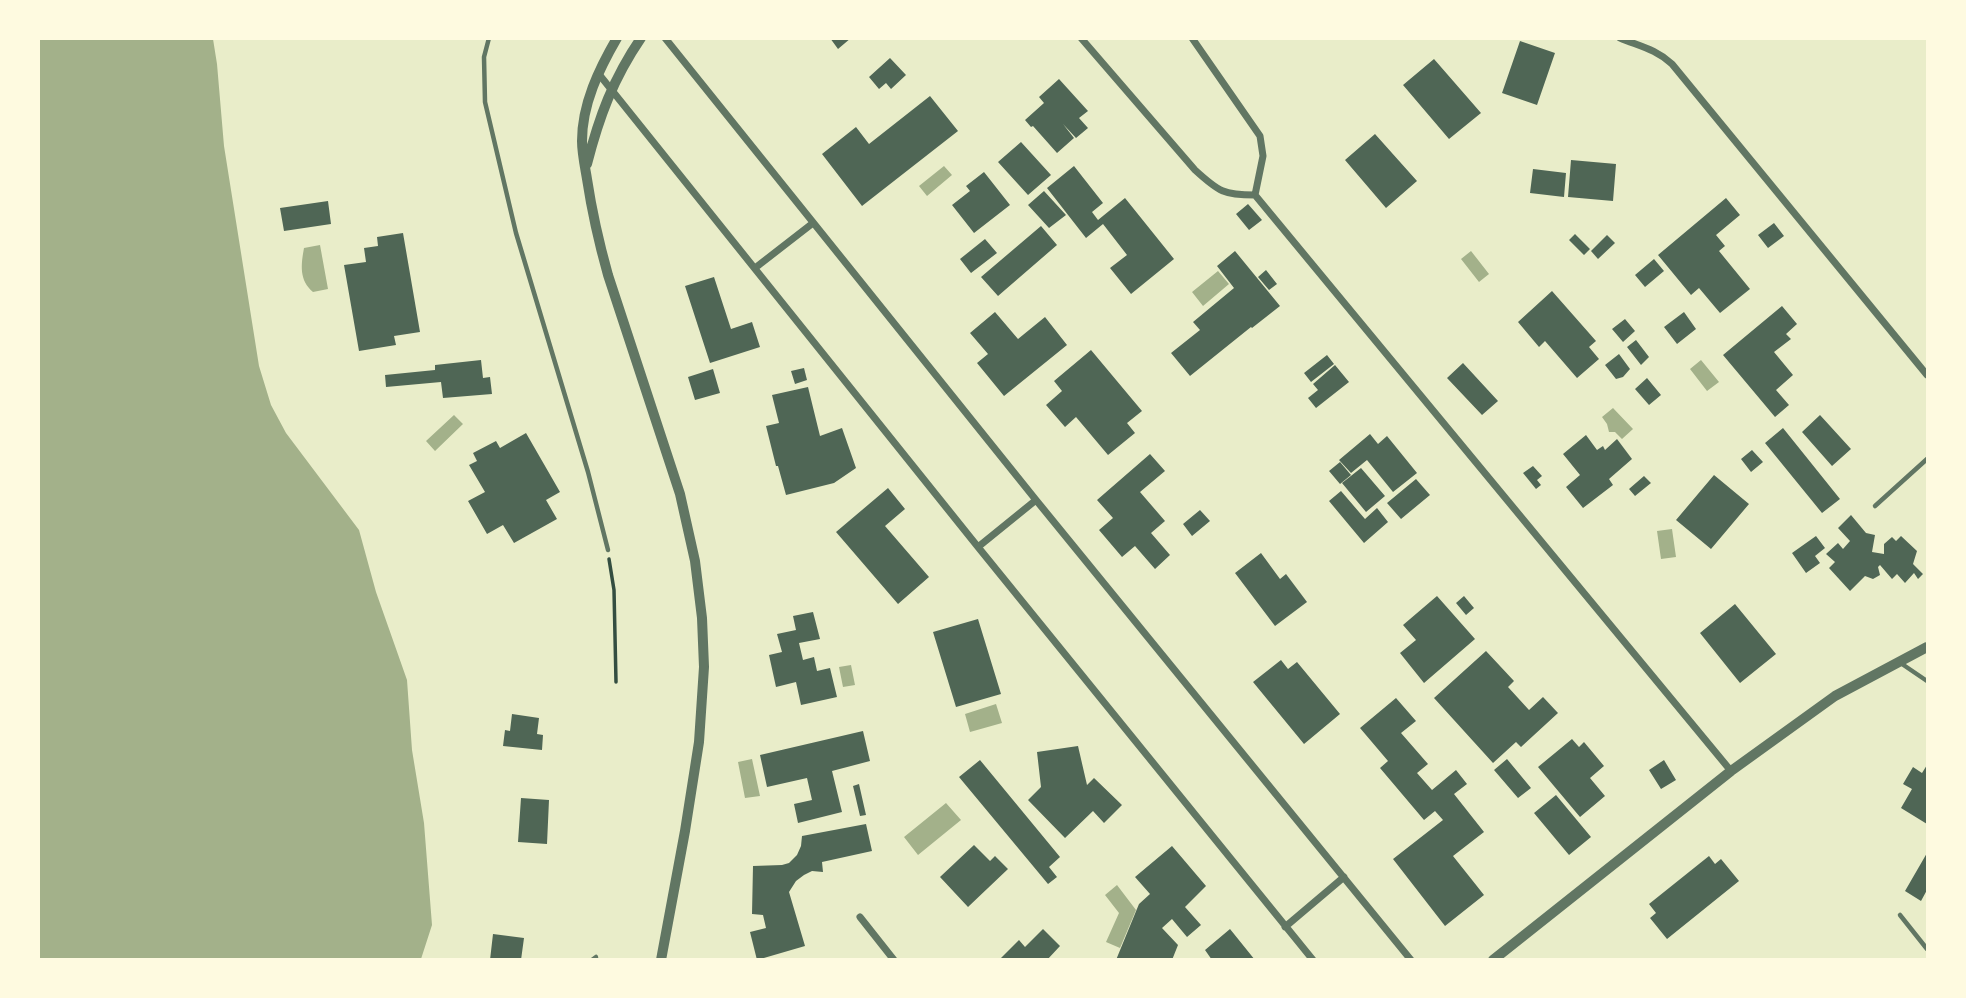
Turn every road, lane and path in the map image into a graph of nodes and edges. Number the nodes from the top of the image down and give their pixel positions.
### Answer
1 (489, 38) edge
2 (617, 38) edge
3 (641, 38) edge
4 (665, 38) edge
5 (1081, 38) edge
6 (1192, 38) edge
7 (1620, 38) edge
8 (598, 72) junction
9 (611, 90) junction
10 (585, 170) junction
11 (1255, 195) junction
12 (813, 223) junction
13 (755, 268) junction
14 (1927, 375) edge
15 (1927, 459) edge
16 (1037, 500) junction
17 (1875, 506) dead end
18 (978, 547) junction
19 (608, 550) joint
20 (1927, 647) edge
21 (1898, 661) junction
22 (1927, 681) edge
23 (615, 682) dead end
24 (1731, 771) junction
25 (1344, 877) junction
26 (1900, 915) dead end
27 (860, 917) dead end
28 (1285, 927) junction
29 (1927, 949) edge
30 (661, 960) edge
31 (894, 960) edge
32 (1312, 960) edge
33 (1411, 960) edge
34 (1493, 960) edge

1 - 19 lane
2 - 8 street
3 - 9 street
4 - 12 street
5 - 11 street
6 - 11 street
7 - 14 street
8 - 9 street
8 - 10 street
9 - 10 street
9 - 13 street
10 - 30 street
11 - 24 street
12 - 13 street
12 - 16 street
13 - 18 street
15 - 17 lane
16 - 18 street
16 - 25 street
18 - 28 street
19 - 23 path
20 - 21 street
21 - 22 lane
21 - 24 street
24 - 34 street
25 - 28 street
25 - 33 street
26 - 29 lane
27 - 31 street
28 - 32 street

